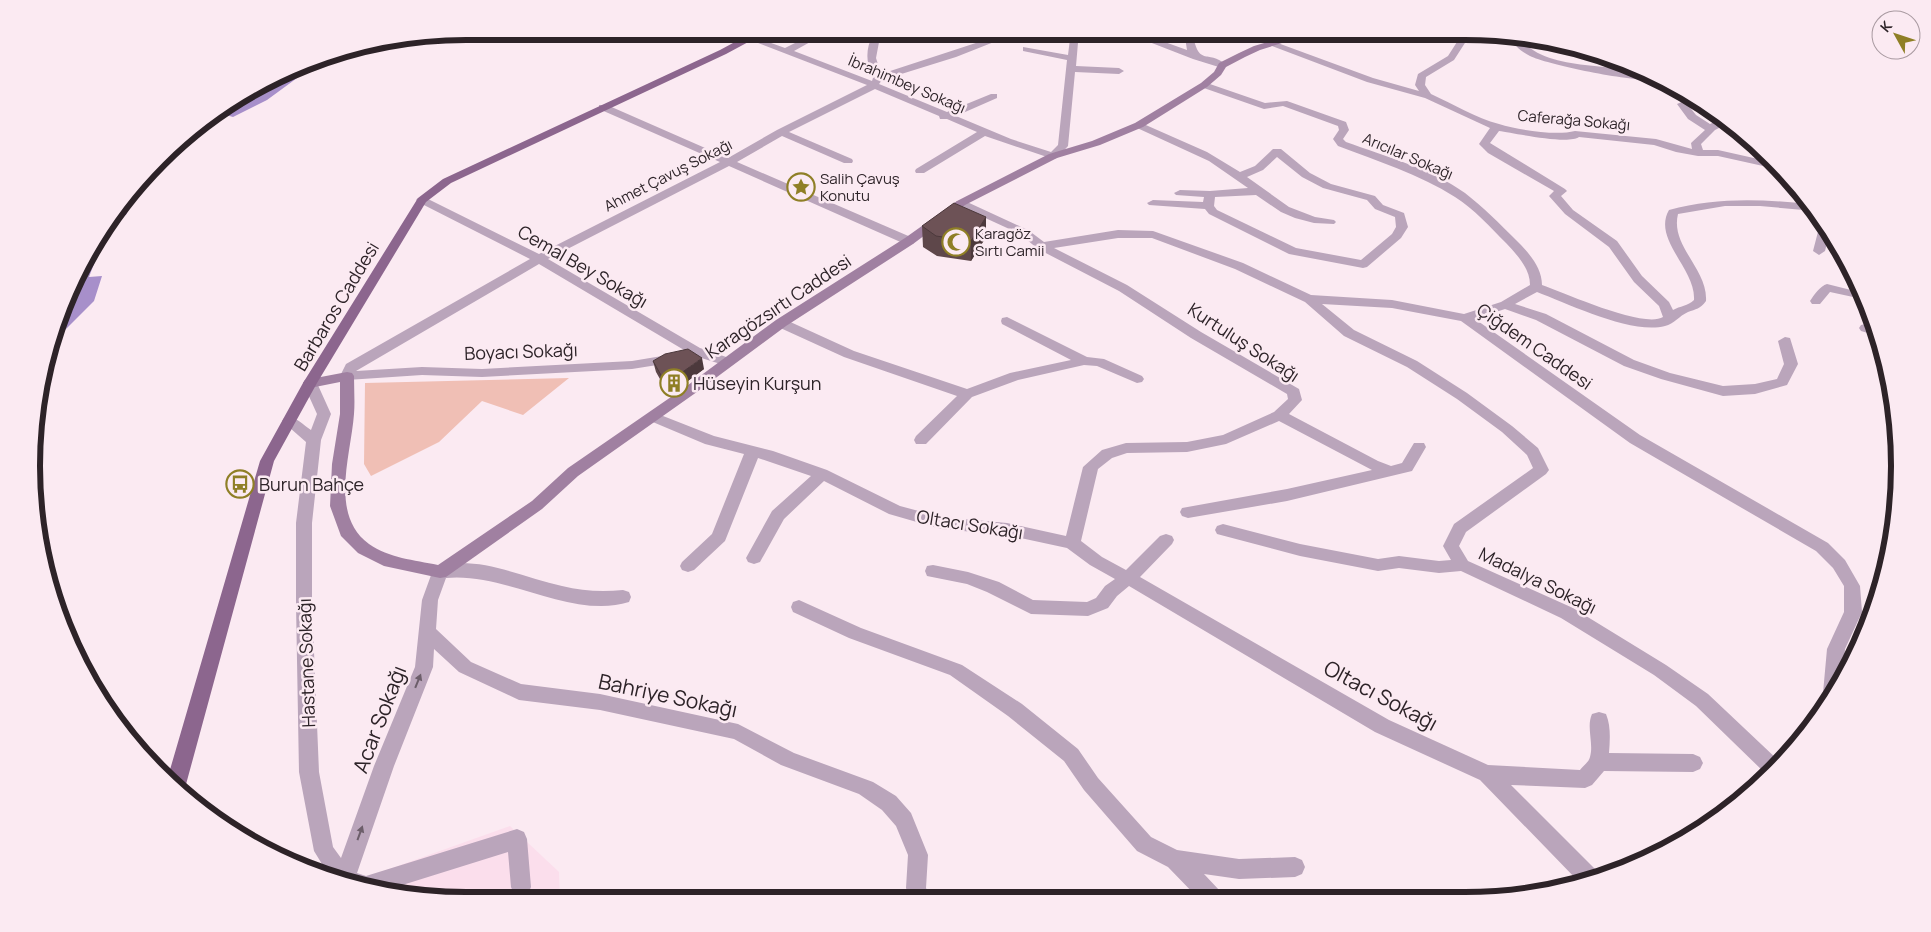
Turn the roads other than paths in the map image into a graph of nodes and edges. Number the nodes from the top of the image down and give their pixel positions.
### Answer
1 (743, 40) edge
2 (762, 40) edge
3 (808, 40) edge
4 (875, 40) edge
5 (995, 40) edge
6 (1074, 40) edge
7 (1150, 40) edge
8 (1190, 40) edge
9 (1286, 40) edge
10 (1463, 40) edge
11 (1272, 44) junction
12 (1519, 44) edge
13 (1026, 49) dead end
14 (786, 51) junction
15 (1196, 57) junction
16 (1071, 58) junction
17 (1222, 65) junction
18 (1071, 69) junction
19 (1119, 71) dead end
20 (1632, 74) edge
21 (876, 82) junction
22 (1204, 86) junction
23 (994, 96) dead end
24 (1428, 96) junction
25 (1687, 103) edge
26 (603, 107) junction
27 (944, 117) junction
28 (1718, 124) edge
29 (1139, 126) junction
30 (1496, 127) junction
31 (1709, 128) junction
32 (781, 132) junction
33 (984, 132) junction
34 (1698, 153) junction
35 (1053, 156) junction
36 (848, 161) dead end
37 (726, 163) junction
38 (1764, 163) edge
39 (920, 171) dead end
40 (1238, 176) junction
41 (1259, 191) junction
42 (1180, 193) dead end
43 (422, 200) junction
44 (1209, 200) junction
45 (961, 203) junction
46 (1153, 203) dead end
47 (1803, 207) edge
48 (1330, 222) dead end
49 (1823, 236) edge
50 (908, 242) junction
51 (1042, 246) junction
52 (1820, 251) dead end
53 (539, 259) junction
54 (1536, 287) junction
55 (1852, 292) edge
56 (1309, 299) junction
57 (1816, 301) dead end
58 (1505, 305) junction
59 (1465, 318) junction
60 (1670, 319) junction
61 (1007, 321) dead end
62 (781, 322) junction
63 (1784, 341) dead end
64 (695, 352) junction
65 (726, 362) junction
66 (1084, 362) junction
67 (347, 376) junction
68 (1137, 379) dead end
69 (310, 383) junction
70 (967, 394) junction
71 (1280, 415) junction
72 (653, 416) junction
73 (289, 421) junction
74 (314, 440) junction
75 (921, 440) dead end
76 (1419, 447) dead end
77 (753, 451) junction
78 (1391, 471) junction
79 (822, 474) junction
80 (1188, 512) dead end
81 (1223, 530) dead end
82 (1166, 540) dead end
83 (1072, 543) junction
84 (754, 558) dead end
85 (1462, 565) junction
86 (688, 566) dead end
87 (933, 571) dead end
88 (440, 572) junction
89 (1128, 578) junction
90 (623, 597) dead end
91 (800, 607) dead end
92 (427, 631) junction
93 (1833, 680) edge
94 (1599, 720) dead end
95 (1599, 762) junction
96 (1693, 763) dead end
97 (1769, 764) edge
98 (1487, 774) junction
99 (178, 779) edge
100 (1175, 860) junction
101 (1295, 867) dead end
102 (339, 872) edge
103 (346, 874) edge
104 (1586, 874) edge
105 (377, 883) edge
106 (521, 887) dead end
107 (917, 892) edge
108 (1207, 892) edge

1 - 26 main road, Barbaros Caddesi
2 - 14 street, İbrahimbey Sokağı
3 - 14 street
4 - 21 street
5 - 21 street, Ahmet Çavuş Sokağı
6 - 16 street
7 - 15 street
8 - 15 street
9 - 11 street, Karagözsırtı Caddesi
10 - 24 street
11 - 17 street, Karagözsırtı Caddesi
11 - 24 street, Caferağa Sokağı
12 - 20 street
13 - 16 street
14 - 21 street, İbrahimbey Sokağı
15 - 17 street
16 - 18 street
17 - 22 street, Karagözsırtı Caddesi
18 - 19 street
18 - 35 street
21 - 27 street, İbrahimbey Sokağı
21 - 32 street, Ahmet Çavuş Sokağı
22 - 29 street, Karagözsırtı Caddesi
22 - 54 street, Arıcılar Sokağı
23 - 27 street
24 - 30 street, Caferağa Sokağı
25 - 31 street
26 - 37 street
26 - 43 main road, Barbaros Caddesi
27 - 33 street, İbrahimbey Sokağı
28 - 31 street
29 - 35 street, Karagözsırtı Caddesi
29 - 40 street
30 - 34 street, Caferağa Sokağı
30 - 60 street
31 - 34 street
32 - 36 street
32 - 37 street, Ahmet Çavuş Sokağı
33 - 35 street, İbrahimbey Sokağı
33 - 39 street
34 - 38 street, Caferağa Sokağı
35 - 45 street, Karagözsırtı Caddesi
37 - 50 street
37 - 53 street, Ahmet Çavuş Sokağı
40 - 41 street
40 - 44 street
41 - 44 street
41 - 48 street
42 - 44 street
43 - 53 street, Cemal Bey Sokağı
43 - 69 main road, Barbaros Caddesi
44 - 46 street
45 - 50 street, Karagözsırtı Caddesi
45 - 51 street, Kurtuluş Sokağı
47 - 60 street
49 - 52 street
50 - 62 street, Karagözsırtı Caddesi
51 - 56 street, Çiğdem Caddesi
51 - 71 street, Kurtuluş Sokağı
53 - 64 street, Cemal Bey Sokağı
53 - 67 street, Ahmet Çavuş Sokağı
54 - 58 street
54 - 60 street
55 - 57 street
56 - 59 street, Çiğdem Caddesi
56 - 85 street, Madalya Sokağı
58 - 59 street
58 - 63 street
59 - 93 street, Çiğdem Caddesi
61 - 66 street
62 - 65 street, Karagözsırtı Caddesi
62 - 70 street
64 - 65 street, Cemal Bey Sokağı
64 - 67 street, Boyacı Sokağı
65 - 72 street, Karagözsırtı Caddesi
66 - 68 street
66 - 70 street
67 - 69 street
67 - 88 street
69 - 73 main road, Barbaros Caddesi
69 - 74 street, Hastane Sokağı
70 - 75 street
71 - 78 street
71 - 83 street, Kurtuluş Sokağı
72 - 77 street, Oltacı Sokağı
72 - 88 street, Karagözsırtı Caddesi
73 - 74 street
73 - 99 main road, Barbaros Caddesi
74 - 102 street, Hastane Sokağı
76 - 78 street
77 - 79 street, Oltacı Sokağı
77 - 86 street
78 - 80 street
79 - 83 street, Oltacı Sokağı
79 - 84 street
81 - 85 street
82 - 89 street
83 - 89 street, Oltacı Sokağı
85 - 97 street, Madalya Sokağı
87 - 89 street
88 - 90 street
88 - 92 street, Acar Sokağı
89 - 98 street, Oltacı Sokağı
91 - 100 street
103 -> 92 street, Acar Sokağı
92 - 107 street, Bahriye Sokağı
94 - 95 street
95 - 96 street
95 - 98 street
98 - 104 street, Oltacı Sokağı
100 - 101 street
100 - 108 street
105 - 106 street

